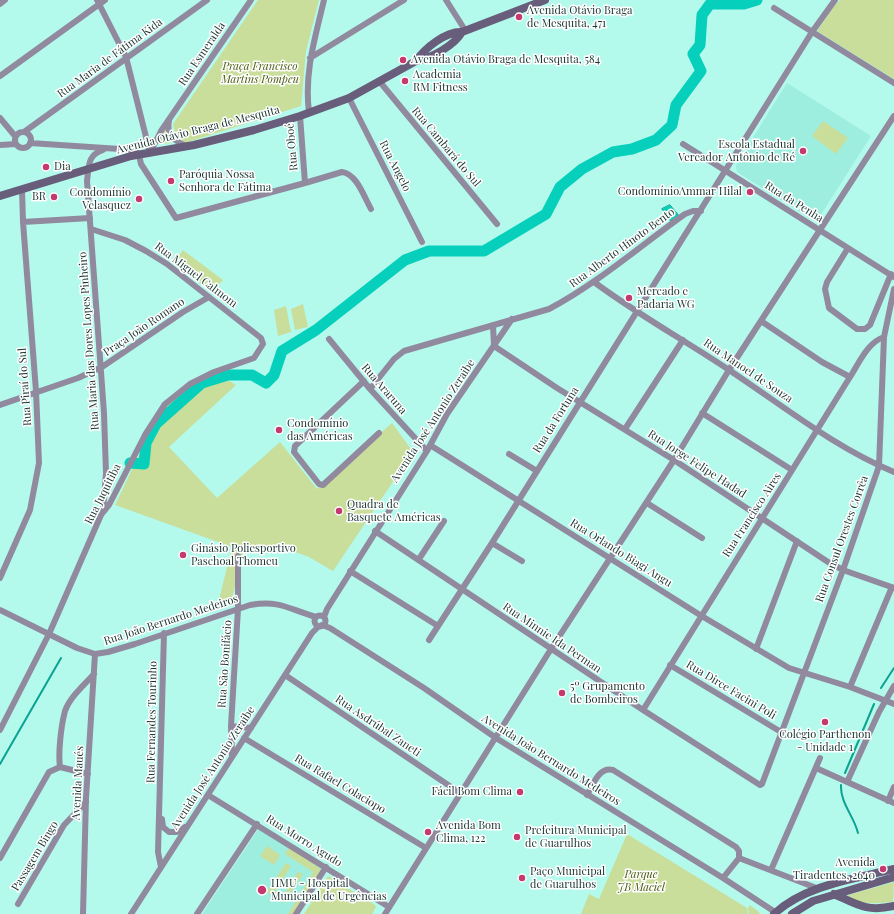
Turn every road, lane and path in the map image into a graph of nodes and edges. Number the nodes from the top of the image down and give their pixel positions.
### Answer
1 (5, 0) edge
2 (207, 0) edge
3 (251, 0) edge
4 (324, 0) edge
5 (404, 0) edge
6 (446, 0) edge
7 (545, 0) edge
8 (835, 0) edge
9 (100, 1) edge
10 (0, 4) edge
11 (774, 8) dead end
12 (464, 31) junction
13 (812, 32) junction
14 (126, 57) junction
15 (310, 58) junction
16 (0, 76) edge
17 (380, 82) junction
18 (894, 83) edge
19 (349, 98) junction
20 (309, 112) junction
21 (300, 116) junction
22 (894, 116) edge
23 (0, 118) edge
24 (170, 119) junction
25 (144, 124) junction
26 (161, 131) junction
27 (24, 132) junction
28 (15, 136) junction
29 (30, 143) junction
30 (16, 144) junction
31 (683, 144) dead end
32 (0, 146) edge
33 (187, 146) junction
34 (106, 149) junction
35 (150, 153) junction
36 (139, 155) junction
37 (88, 170) junction
38 (726, 171) junction
39 (305, 183) junction
40 (22, 188) junction
41 (0, 196) edge
42 (371, 209) dead end
43 (701, 211) junction
44 (90, 218) junction
45 (23, 222) junction
46 (497, 224) dead end
47 (91, 229) junction
48 (821, 231) junction
49 (422, 242) dead end
50 (848, 248) junction
51 (892, 276) edge
52 (594, 282) junction
53 (894, 289) edge
54 (209, 297) junction
55 (637, 312) junction
56 (512, 319) junction
57 (761, 321) junction
58 (493, 325) junction
59 (884, 337) junction
60 (261, 338) joint
61 (329, 339) dead end
62 (683, 340) junction
63 (494, 346) junction
64 (102, 367) junction
65 (729, 370) junction
66 (850, 377) junction
67 (364, 381) junction
68 (370, 388) junction
69 (36, 391) junction
70 (580, 401) junction
71 (0, 405) edge
72 (702, 413) junction
73 (625, 429) junction
74 (818, 430) junction
75 (379, 433) dead end
76 (430, 444) junction
77 (427, 451) junction
78 (509, 454) dead end
79 (674, 460) junction
80 (879, 466) junction
81 (536, 470) junction
82 (792, 470) junction
83 (894, 472) edge
84 (518, 500) junction
85 (647, 503) junction
86 (103, 512) junction
87 (761, 518) junction
88 (444, 522) dead end
89 (375, 531) junction
90 (702, 538) dead end
91 (797, 541) junction
92 (492, 544) junction
93 (238, 556) dead end
94 (611, 558) junction
95 (419, 559) junction
96 (522, 560) dead end
97 (843, 570) junction
98 (350, 571) junction
99 (0, 578) edge
100 (893, 588) edge
101 (462, 589) junction
102 (238, 608) junction
103 (0, 610) edge
104 (700, 615) junction
105 (319, 621) junction
106 (438, 626) junction
107 (164, 633) junction
108 (49, 634) junction
109 (429, 640) dead end
110 (551, 649) junction
111 (756, 649) junction
112 (95, 654) junction
113 (670, 665) junction
114 (803, 673) junction
115 (94, 674) junction
116 (285, 676) junction
117 (894, 686) edge
118 (850, 687) junction
119 (887, 701) junction
120 (894, 704) edge
121 (643, 710) junction
122 (231, 726) junction
123 (251, 728) junction
124 (0, 730) edge
125 (781, 732) junction
126 (244, 738) junction
127 (496, 738) junction
128 (232, 757) junction
129 (820, 758) dead end
130 (60, 768) junction
131 (816, 768) junction
132 (88, 774) junction
133 (847, 782) junction
134 (760, 785) joint
135 (894, 787) edge
136 (460, 793) junction
137 (208, 794) junction
138 (587, 795) junction
139 (86, 802) junction
140 (891, 802) edge
141 (160, 812) junction
142 (257, 824) junction
143 (187, 827) junction
144 (426, 848) junction
145 (0, 858) edge
146 (739, 858) junction
147 (161, 867) junction
148 (326, 867) junction
149 (894, 868) edge
150 (771, 870) junction
151 (894, 877) edge
152 (723, 878) junction
153 (819, 888) junction
154 (834, 894) junction
155 (18, 904) dead end
156 (389, 907) junction
157 (894, 907) edge
158 (798, 912) edge
159 (773, 913) edge
160 (83, 914) edge
161 (130, 914) edge
162 (197, 914) edge
163 (296, 914) edge
164 (385, 914) edge

1 - 10 street
2 - 14 street, Rua Maria de Fátima Kida
3 - 24 street, Rua Esmeralda
4 - 15 street
5 - 15 street
6 - 12 street
7 - 12 main road, Avenida Otávio Braga de Mesquita
8 - 13 street
9 - 14 street
9 - 16 street
11 - 13 street
12 - 17 main road, Avenida Otávio Braga de Mesquita
13 - 18 street
13 - 38 street
14 - 25 street
14 - 27 street, Rua Maria de Fátima Kida
15 - 20 street
17 - 19 main road, Avenida Otávio Braga de Mesquita
17 - 46 street, Rua Cambará do Sul
19 - 20 main road, Avenida Otávio Braga de Mesquita
19 - 49 street, Rua Angelo
20 - 21 main road, Avenida Otávio Braga de Mesquita
21 - 33 main road, Avenida Otávio Braga de Mesquita
21 - 39 street, Rua Oboé
22 - 48 street
23 - 28 street
24 - 26 street, Rua Esmeralda
24 - 33 street
25 - 26 street
25 - 35 street
26 - 35 street, Rua Esmeralda
27 - 28 street
27 - 29 street
28 - 30 street
29 - 30 street
29 - 34 street
30 - 32 street
31 - 38 street, Rua da Penha
33 - 35 main road, Avenida Otávio Braga de Mesquita
34 - 36 street
34 - 37 street
35 - 36 main road, Avenida Otávio Braga de Mesquita
36 - 37 main road, Avenida Otávio Braga de Mesquita
36 - 39 street, Rua Oboé
37 - 40 main road, Avenida Otávio Braga de Mesquita
37 - 44 street, Rua Maria das Dores Lopes Pinheiro
38 - 43 street
38 - 48 street, Rua da Penha
39 - 42 street
40 - 41 main road, Avenida Otávio Braga de Mesquita
40 - 45 street, Rua Piraí do Sul
43 - 52 street, Rua Alberto Hinoto Bento
43 - 55 street, Rua da Fortuna
44 - 45 street
44 - 47 street, Rua Maria das Dores Lopes Pinheiro
45 - 69 street, Rua Piraí do Sul
47 - 54 street, Rua Miguel Calmom
47 - 64 street, Rua Maria das Dores Lopes Pinheiro
48 - 50 street, Rua da Penha
48 - 57 street
50 - 51 street, Rua da Penha
50 - 51 street
52 - 55 street, Rua Manoel de Souza
52 - 56 street, Rua Alberto Hinoto Bento
53 - 59 street, Rua Consul Orestes Corrêa
54 - 60 street, Rua Miguel Calmom
54 - 64 street, Praça João Romano
55 - 62 street, Rua Manoel de Souza
55 - 70 street, Rua da Fortuna
56 - 58 street, Rua Alberto Hinoto Bento
56 - 63 street, Avenida José Antonio Zeraibe
57 - 65 street
57 - 66 street
58 - 63 street
58 - 68 street, Rua Alberto Hinoto Bento
59 - 66 street, Rua Francisco Aires
59 - 80 street, Rua Consul Orestes Corrêa
60 - 86 street, Rua Juquitiba
61 - 67 street, Rua Araruna
62 - 65 street, Rua Manoel de Souza
62 - 73 street
63 - 70 street, Rua Jorge Felipe Hadad
63 - 76 street, Avenida José Antonio Zeraibe
64 - 69 street, Praça João Romano
64 - 86 street, Rua Maria das Dores Lopes Pinheiro
65 - 72 street
65 - 74 street, Rua Manoel de Souza
66 - 74 street, Rua Francisco Aires
67 - 68 street, Rua Araruna
67 - 75 street
68 - 77 street, Rua Araruna
69 - 71 street, Praça João Romano
69 - 99 street, Rua Piraí do Sul
70 - 73 street, Rua Jorge Felipe Hadad
70 - 81 street, Rua da Fortuna
72 - 79 street
72 - 82 street
73 - 79 street, Rua Jorge Felipe Hadad
74 - 80 street, Rua Manoel de Souza
74 - 82 street, Rua Francisco Aires
76 - 77 street, Avenida José Antonio Zeraibe
76 - 84 street, Rua Orlando Biagi Angu
77 - 89 street, Avenida José Antonio Zeraibe
78 - 81 street
79 - 85 street
79 - 87 street, Rua Jorge Felipe Hadad
80 - 83 street, Rua Manoel de Souza
80 - 97 street, Rua Consul Orestes Corrêa
81 - 84 street, Rua da Fortuna
82 - 87 street, Rua Francisco Aires
84 - 92 street, Rua da Fortuna
84 - 94 street, Rua Orlando Biagi Angu
85 - 90 street
85 - 94 street
86 - 108 street, Rua Juquitiba
87 - 91 street, Rua Jorge Felipe Hadad
87 - 104 street, Rua Francisco Aires
88 - 95 street
89 - 95 street, Rua Minnie Ida Perman
89 - 98 street, Avenida José Antonio Zeraibe
91 - 97 street, Rua Jorge Felipe Hadad
91 - 111 street
92 - 96 street
92 - 101 street, Rua da Fortuna
93 - 102 street, Rua São Bonifácio
94 - 104 street, Rua Orlando Biagi Angu
94 - 110 street
95 - 101 street, Rua Minnie Ida Perman
97 - 100 street, Rua Jorge Felipe Hadad
97 - 114 street, Rua Consul Orestes Corrêa
98 - 105 street, Avenida José Antonio Zeraibe
98 - 106 street
100 - 118 street
101 - 106 street, Rua da Fortuna
101 - 110 street, Rua Minnie Ida Perman
102 - 105 street, Rua João Bernardo Medeiros
102 - 107 street, Rua João Bernardo Medeiros
102 - 122 street, Rua São Bonifácio
103 - 108 street, Rua João Bernardo Medeiros
104 - 111 street, Rua Orlando Biagi Angu
104 - 113 street, Rua Francisco Aires
105 - 116 street, Avenida José Antonio Zeraibe
105 - 127 street, Avenida João Bernardo Medeiros
106 - 109 street, Rua da Fortuna
107 - 112 street, Rua João Bernardo Medeiros
107 - 141 street, Rua Fernandes Tourinho
108 - 112 street, Rua João Bernardo Medeiros
108 - 124 street, Rua Juquitiba
110 - 121 street, Rua Minnie Ida Perman
110 - 127 street
111 - 114 street, Rua Orlando Biagi Angu
112 - 115 street, Avenida Maués
113 - 121 street, Rua Francisco Aires
113 - 125 street, Rua Dirce Facini Poli
114 - 118 street, Rua Orlando Biagi Angu
114 - 125 street, Rua Consul Orestes Corrêa
115 - 130 street
115 - 132 street, Avenida Maués
116 - 123 street, Avenida José Antonio Zeraibe
116 - 136 street, Rua Asdrúbal Zaneti
117 - 119 street
118 - 119 street, Rua Orlando Biagi Angu
119 - 120 street, Rua Orlando Biagi Angu
119 - 133 street
121 - 134 street, Rua Minnie Ida Perman
122 - 123 street
122 - 128 street, Rua São Bonifácio
123 - 126 street, Avenida José Antonio Zeraibe
125 - 134 street, Rua Consul Orestes Corrêa
126 - 128 street, Avenida José Antonio Zeraibe
126 - 144 street, Rua Rafael Colaciopo
127 - 136 street
127 - 138 street, Avenida João Bernardo Medeiros
128 - 137 street, Avenida José Antonio Zeraibe
129 - 131 street
130 - 132 street
130 - 145 street
131 - 133 street
131 - 150 street
132 - 139 street, Avenida Maués
133 - 140 street
135 - 140 street
136 - 144 street
137 - 142 street, Rua Morro Agudo
137 - 143 street, Avenida José Antonio Zeraibe
138 - 146 street
138 - 152 street, Avenida João Bernardo Medeiros
139 - 155 street, Passagem Bingo
139 - 160 street, Avenida Maués
141 - 143 street, Rua Fernandes Tourinho
141 - 147 street, Rua Fernandes Tourinho
142 - 148 street, Rua Morro Agudo
142 - 162 street
143 - 147 street, Avenida José Antonio Zeraibe
144 - 156 street
146 - 150 street
146 - 152 street
147 - 161 street, Avenida José Antonio Zeraibe
148 - 156 street, Rua Morro Agudo
148 - 163 street
149 - 153 main road
150 - 153 street
151 - 154 main road
152 - 159 street, Avenida João Bernardo Medeiros
153 - 159 main road
154 - 157 main road
154 - 158 main road
156 - 164 street

